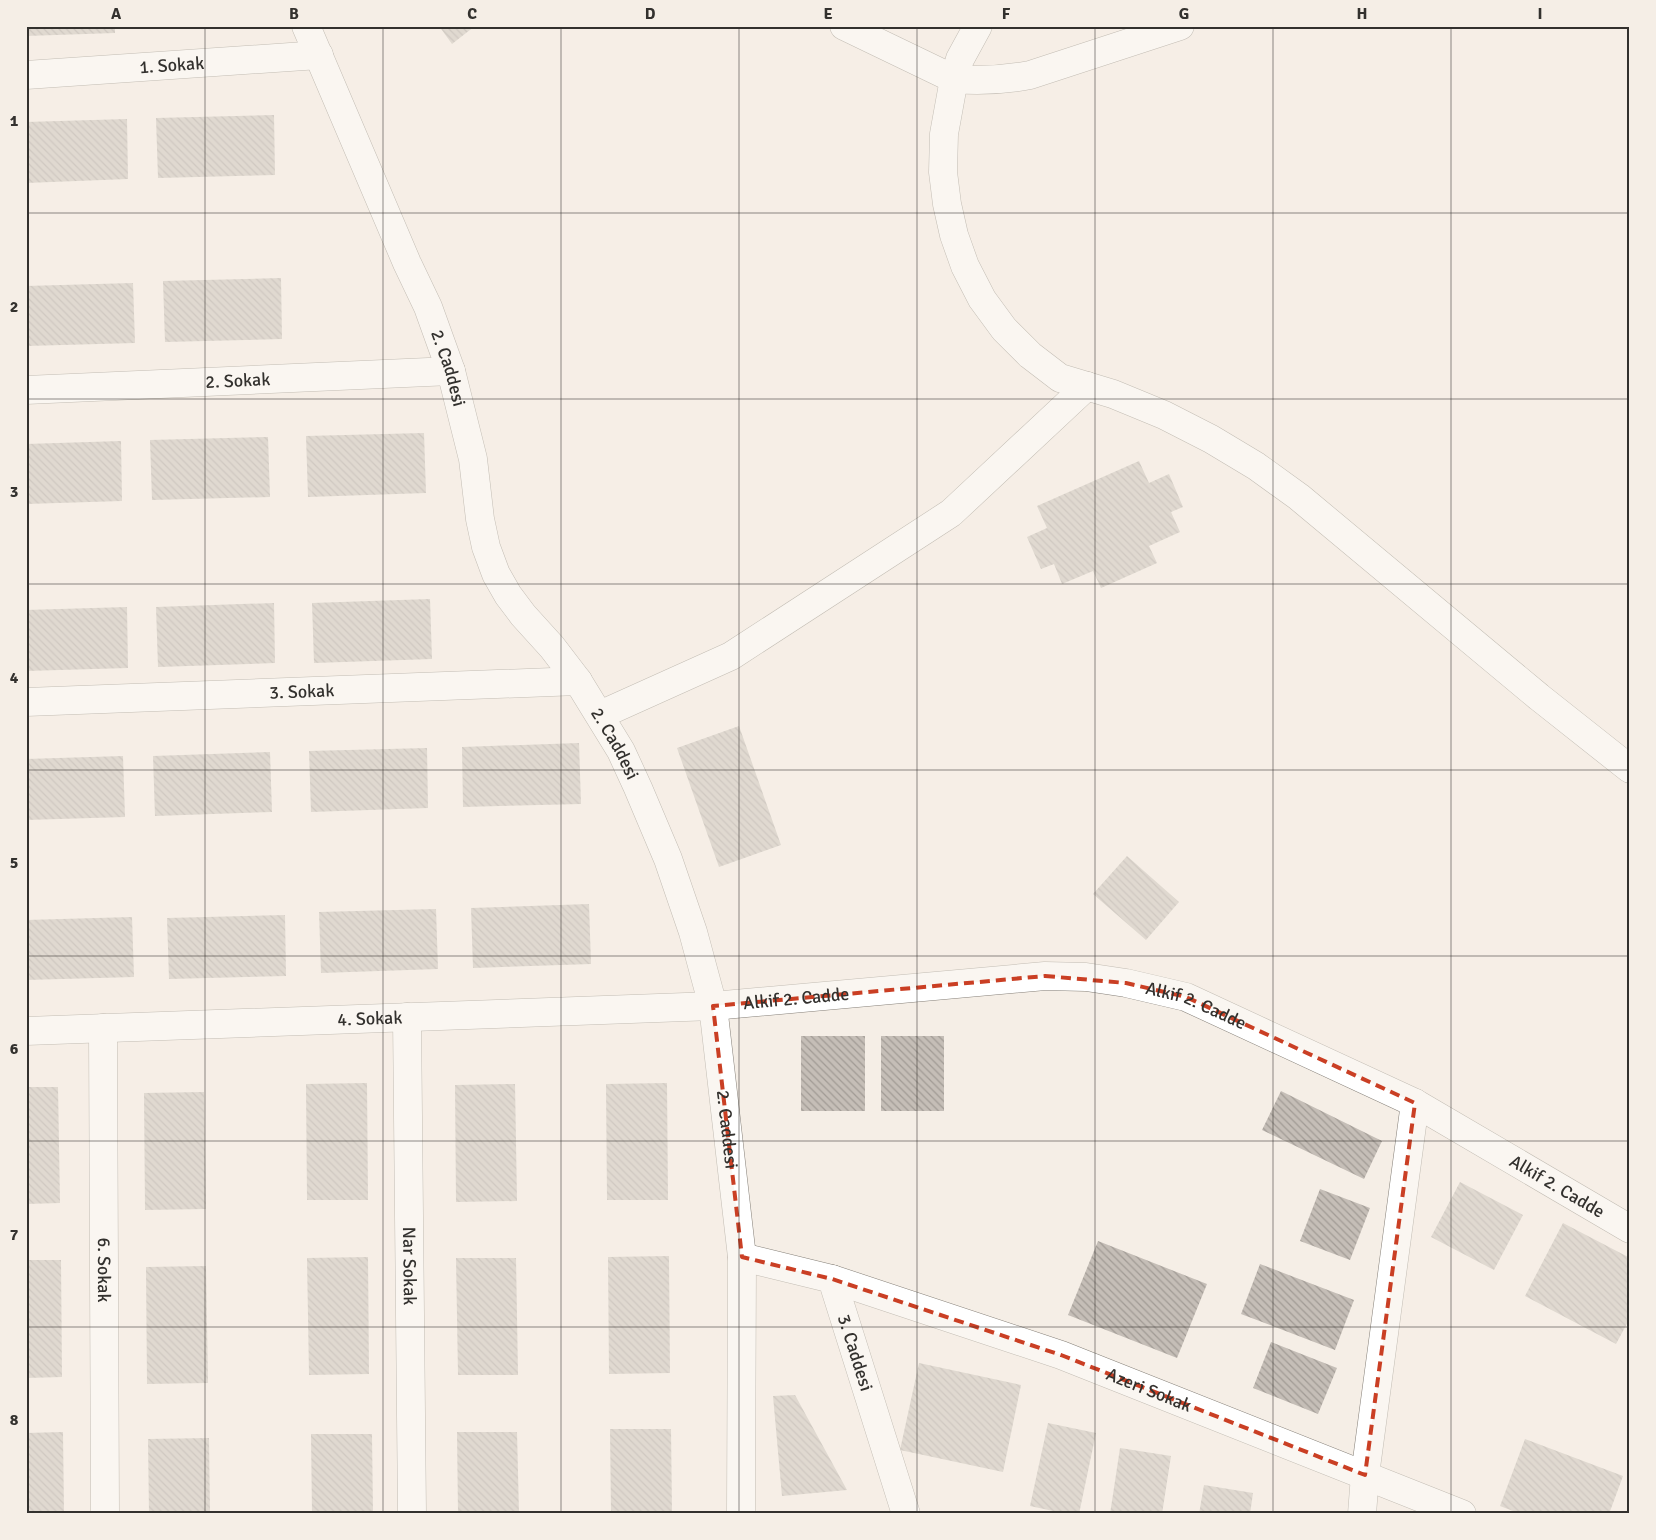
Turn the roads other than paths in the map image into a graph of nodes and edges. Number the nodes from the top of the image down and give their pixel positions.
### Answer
1 (306, 26) edge
2 (844, 26) edge
3 (978, 26) edge
4 (1180, 26) edge
5 (319, 55) junction
6 (26, 75) edge
7 (954, 80) junction
8 (451, 371) junction
9 (1087, 386) junction
10 (26, 390) edge
11 (578, 681) junction
12 (26, 702) edge
13 (600, 715) junction
14 (1630, 769) edge
15 (713, 1006) junction
16 (407, 1017) junction
17 (103, 1028) junction
18 (26, 1031) edge
19 (1415, 1103) junction
20 (1630, 1229) edge
21 (742, 1257) junction
22 (832, 1279) junction
23 (1365, 1475) junction
24 (105, 1514) edge
25 (412, 1514) edge
26 (741, 1514) edge
27 (906, 1514) edge
28 (1362, 1514) edge
29 (1462, 1514) edge

1 - 5 street, 2. Caddesi
2 - 7 street
3 - 7 street
4 - 7 street
5 - 6 street, 1. Sokak
5 - 8 street, 2. Caddesi
7 - 9 street
8 - 10 street, 2. Sokak
8 - 11 street, 2. Caddesi
9 - 13 street
9 - 14 street
11 - 12 street, 3. Sokak
11 - 13 street, 2. Caddesi
13 - 15 street, 2. Caddesi
15 - 16 street, 4. Sokak
15 - 19 street, Alkif 2. Cadde
15 - 21 street, 2. Caddesi
16 - 17 street, 4. Sokak
16 - 25 street, Nar Sokak
17 - 18 street, 4. Sokak
17 - 24 street, 6. Sokak
19 - 20 street, Alkif 2. Cadde
19 - 23 street
21 - 22 street
21 - 26 street, 2. Caddesi
22 - 23 street, Azeri Sokak
22 - 27 street, 3. Caddesi
23 - 28 street
23 - 29 street, Azeri Sokak

